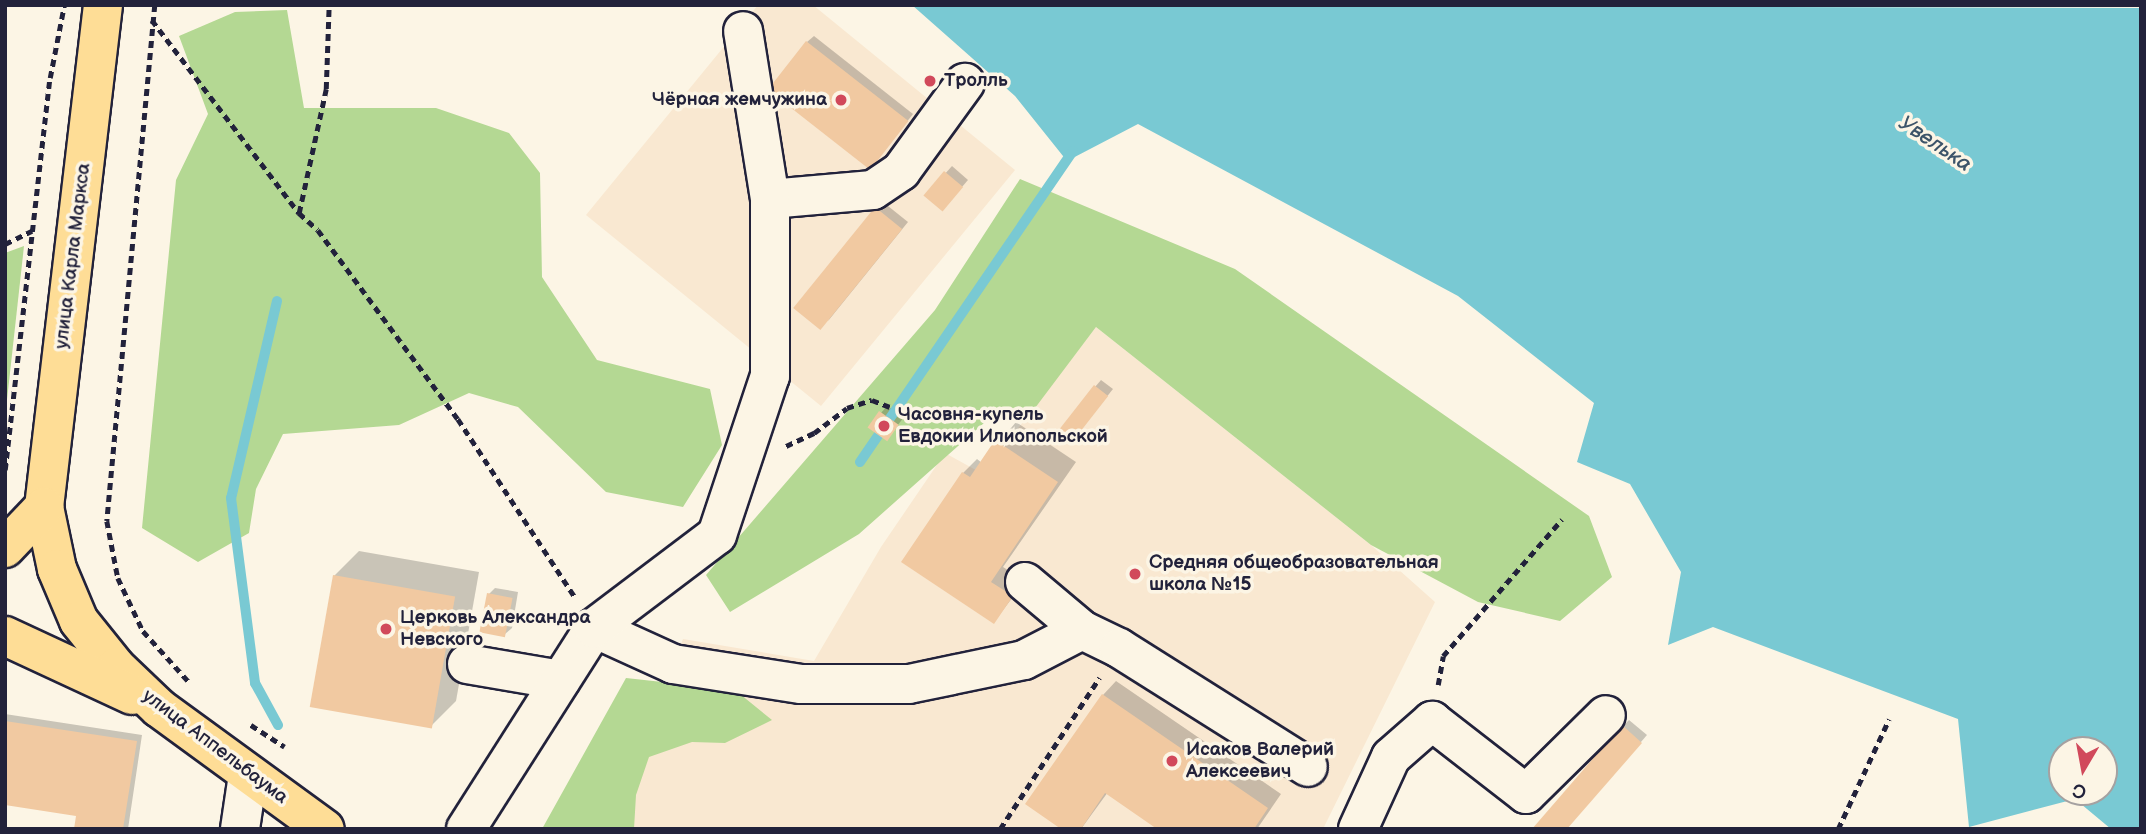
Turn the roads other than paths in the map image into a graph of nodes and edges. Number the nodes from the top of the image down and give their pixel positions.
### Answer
1 (103, 5) edge
2 (743, 31) dead end
3 (965, 83) dead end
4 (770, 200) junction
5 (44, 507) junction
6 (5, 548) edge
7 (1025, 582) dead end
8 (594, 628) junction
9 (1082, 630) junction
10 (5, 636) edge
11 (467, 664) dead end
12 (561, 680) junction
13 (159, 708) junction
14 (1606, 715) dead end
15 (1308, 767) dead end
16 (248, 775) junction
17 (240, 829) edge
18 (325, 829) edge
19 (466, 829) edge
20 (1358, 829) edge

1 - 5 main road, улица Карла Маркса
2 - 4 street
3 - 4 street
4 - 8 street
5 - 6 main road
5 - 13 main road, улица Аппельбаума
7 - 9 street
8 - 9 street
8 - 12 street
9 - 15 street
10 - 13 main road
11 - 12 street
12 - 19 street
13 - 16 main road, улица Аппельбаума
14 - 20 street
16 - 17 street
16 - 18 main road, улица Аппельбаума

